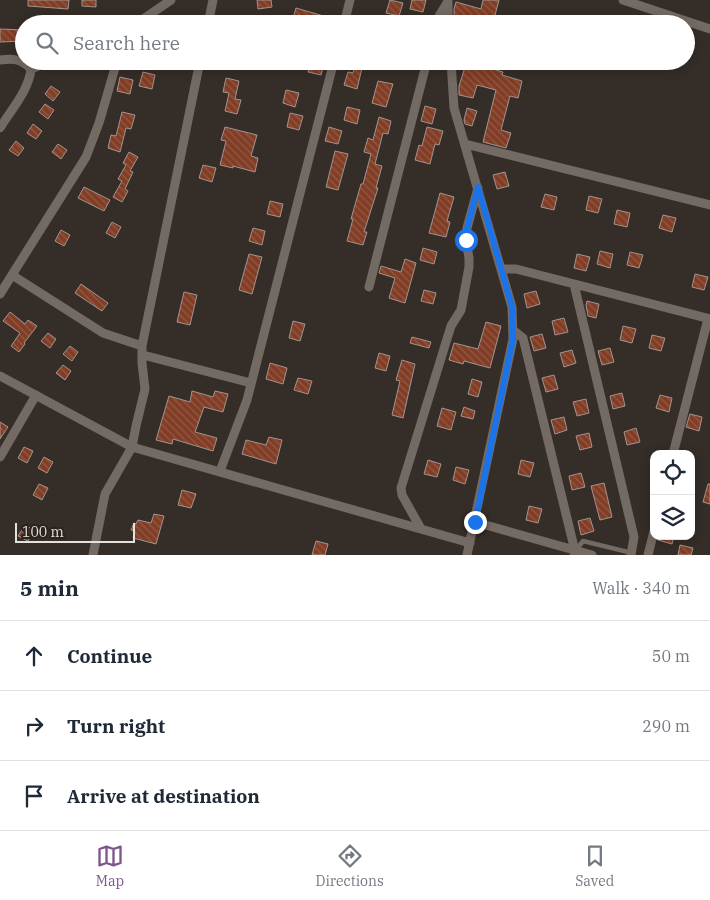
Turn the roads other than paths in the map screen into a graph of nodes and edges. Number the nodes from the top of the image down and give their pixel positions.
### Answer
1 (171, 0) edge
2 (213, 0) edge
3 (350, 0) edge
4 (623, 0) edge
5 (448, 2) edge
6 (149, 15) edge
7 (210, 15) edge
8 (346, 15) edge
9 (440, 15) edge
10 (448, 15) edge
11 (666, 15) edge
12 (695, 25) edge
13 (710, 30) edge
14 (15, 59) edge
15 (0, 60) edge
16 (31, 70) edge
17 (114, 70) edge
18 (198, 70) edge
19 (332, 70) edge
20 (425, 70) edge
21 (452, 70) edge
22 (0, 128) edge
23 (465, 144) junction
24 (478, 187) junction
25 (710, 205) edge
26 (501, 269) junction
27 (12, 275) junction
28 (574, 284) junction
29 (369, 287) dead end
30 (0, 294) edge
31 (709, 319) edge
32 (513, 330) junction
33 (142, 351) junction
34 (0, 376) edge
35 (251, 384) junction
36 (36, 394) junction
37 (132, 447) junction
38 (675, 450) edge
39 (0, 457) edge
40 (220, 471) junction
41 (475, 522) junction
42 (420, 527) junction
43 (652, 540) edge
44 (470, 543) junction
45 (575, 553) edge
46 (632, 554) edge
47 (93, 555) edge
48 (467, 555) edge
49 (592, 555) edge
50 (648, 555) edge

1 - 6 street
2 - 7 street
3 - 8 street
4 - 11 street
5 - 9 street
5 - 10 street
12 - 13 street
14 - 15 street
16 - 22 street
17 - 27 street
18 - 33 street
19 - 35 street
20 - 29 street
21 - 23 street
23 - 24 street
23 - 25 street
24 - 26 street
24 - 42 street
26 - 28 street
26 - 32 street
27 - 30 street
27 - 33 street
28 - 31 street
28 - 46 street
31 - 38 street
32 - 41 street
32 - 45 street
33 - 35 street
33 - 37 street
34 - 36 street
35 - 40 street
36 - 37 street
36 - 39 street
37 - 40 street
37 - 47 street
40 - 42 street
41 - 44 street
41 - 45 street
42 - 44 street
43 - 50 street
44 - 48 street
45 - 46 lane
45 - 49 street

